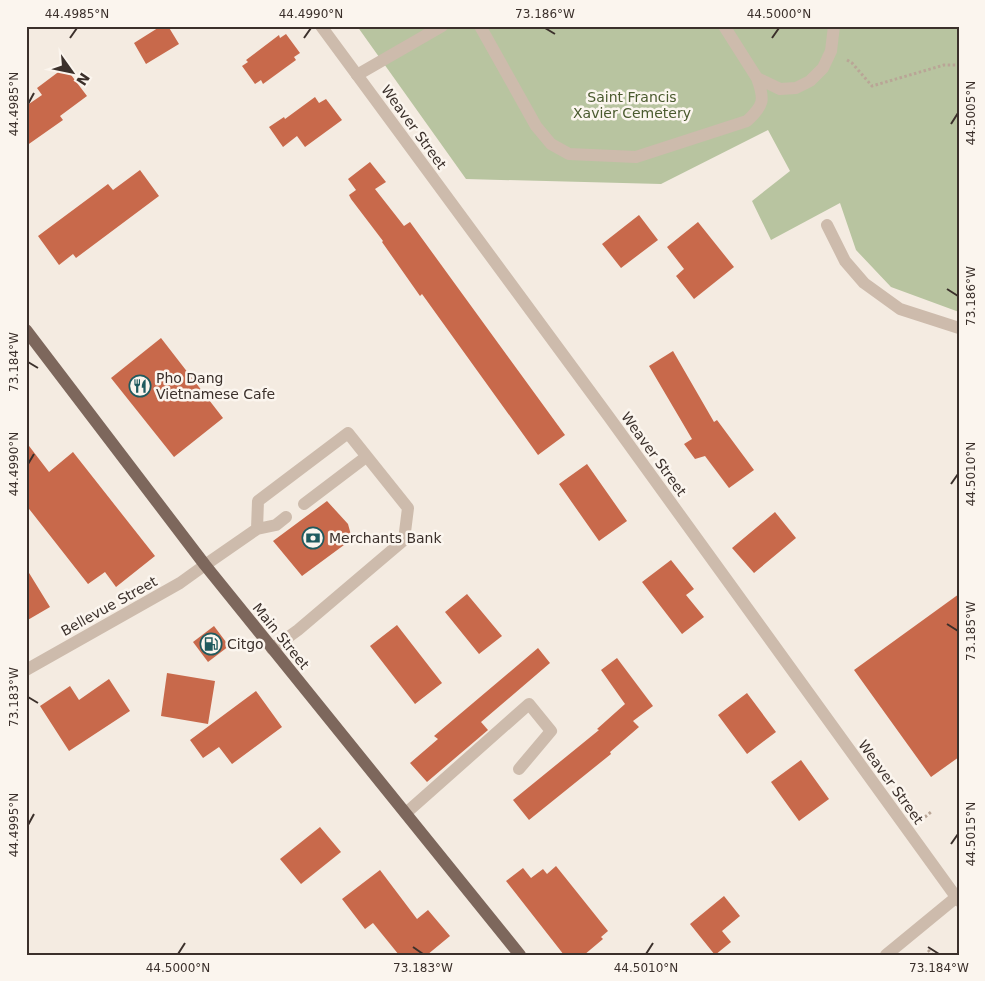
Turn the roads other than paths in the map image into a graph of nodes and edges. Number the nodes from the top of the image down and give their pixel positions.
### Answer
1 (321, 26) edge
2 (442, 26) edge
3 (480, 26) edge
4 (724, 26) edge
5 (834, 26) edge
6 (357, 75) junction
7 (757, 78) junction
8 (827, 225) dead end
9 (959, 328) edge
10 (26, 330) edge
11 (366, 457) junction
12 (304, 504) dead end
13 (286, 517) dead end
14 (257, 529) junction
15 (205, 565) junction
16 (272, 648) junction
17 (26, 670) edge
18 (519, 769) dead end
19 (406, 813) junction
20 (958, 898) edge
21 (516, 954) edge
22 (886, 955) edge

1 - 6 street, Weaver Street
2 - 6 street
3 - 7 street
4 - 7 street
5 - 7 street
6 - 20 street, Weaver Street
8 - 9 street
10 - 15 main road, Main Street
11 - 12 street
11 - 14 street
11 - 16 street
13 - 14 street, Bellevue Street
14 - 15 street, Bellevue Street
15 - 16 main road, Main Street
15 - 17 street, Bellevue Street
16 - 19 main road, Main Street
18 - 19 street
19 - 21 main road, Main Street
20 - 22 street

